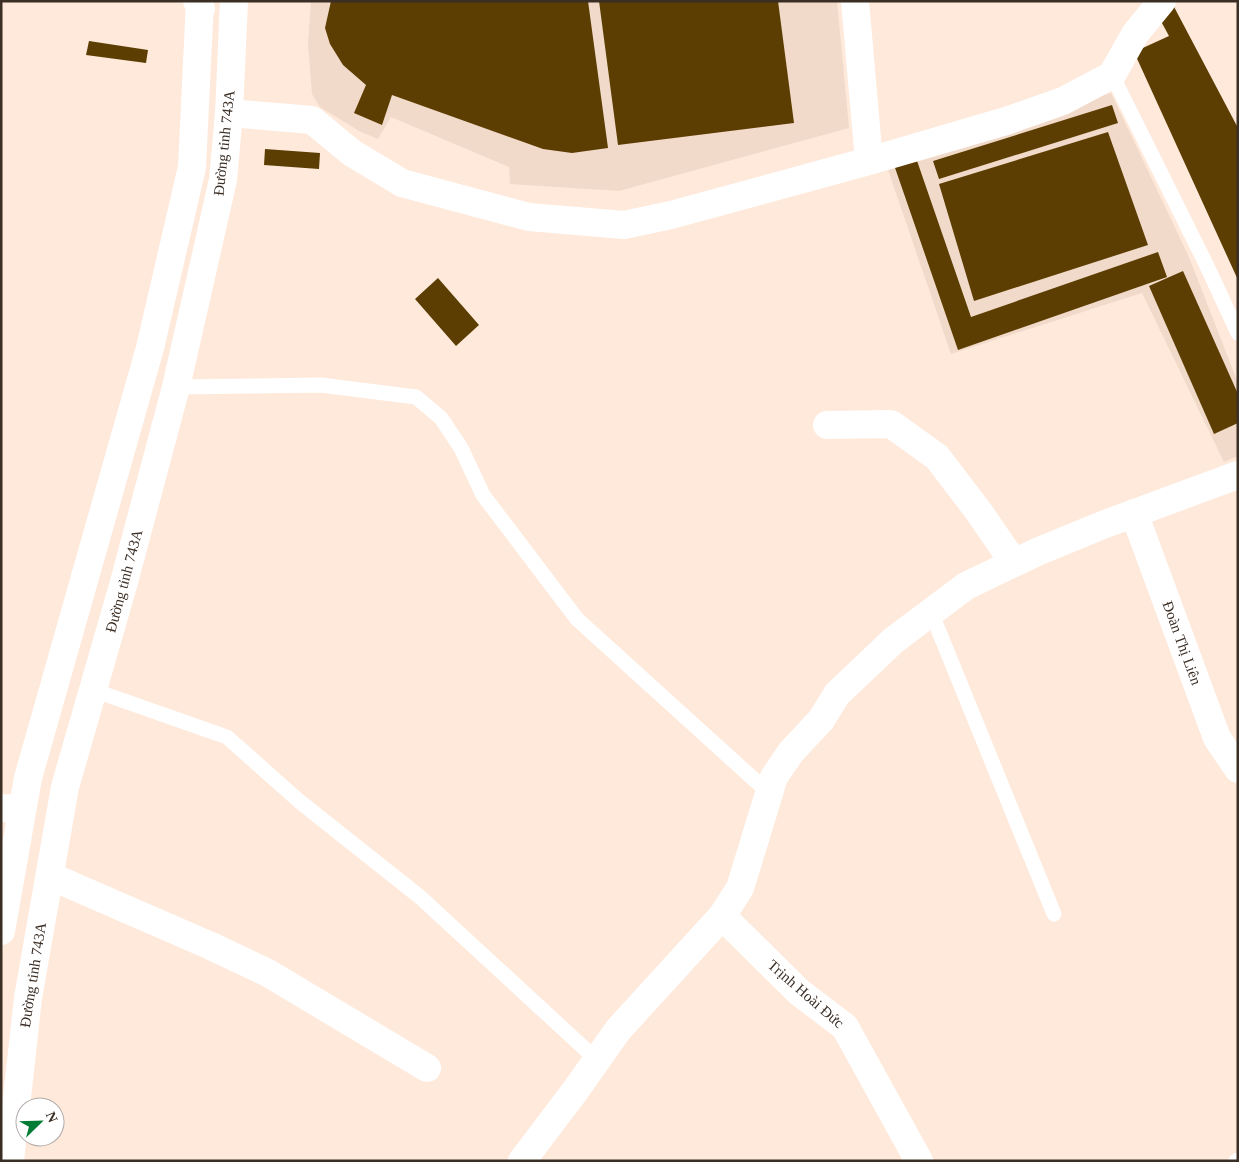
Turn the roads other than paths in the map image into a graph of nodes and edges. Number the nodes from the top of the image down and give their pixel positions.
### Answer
1 (234, 1) edge
2 (855, 1) edge
3 (1162, 1) edge
4 (199, 4) edge
5 (1112, 75) junction
6 (229, 113) junction
7 (869, 161) junction
8 (1238, 333) edge
9 (150, 348) junction
10 (184, 356) junction
11 (176, 387) junction
12 (827, 425) dead end
13 (1238, 475) edge
14 (1134, 513) junction
15 (1014, 563) junction
16 (932, 612) junction
17 (93, 690) junction
18 (1238, 769) edge
19 (770, 793) junction
20 (12, 809) edge
21 (50, 876) junction
22 (1054, 914) dead end
23 (722, 916) junction
24 (1, 931) edge
25 (597, 1060) junction
26 (427, 1068) dead end
27 (10, 1161) edge
28 (522, 1161) edge
29 (920, 1161) edge

1 - 6 street, Đường tỉnh 743A
2 - 7 street
3 - 5 street
4 - 9 street, Đường tỉnh 743A
5 - 7 street
5 - 8 lane
6 - 7 street
6 - 10 street, Đường tỉnh 743A
9 - 10 street
9 - 20 street, Đường tỉnh 743A
10 - 11 street, Đường tỉnh 743A
11 - 17 street, Đường tỉnh 743A
11 - 19 lane
12 - 15 street
13 - 14 street
14 - 15 street
14 - 18 street, Đoàn Thị Liên
15 - 16 street
16 - 19 street
16 - 22 lane
17 - 21 street, Đường tỉnh 743A
17 - 25 lane
19 - 23 street
20 - 24 street, Đường tỉnh 743A
21 - 26 street
21 - 27 street, Đường tỉnh 743A
23 - 25 street
23 - 29 street, Trịnh Hoài Đức
25 - 28 street

